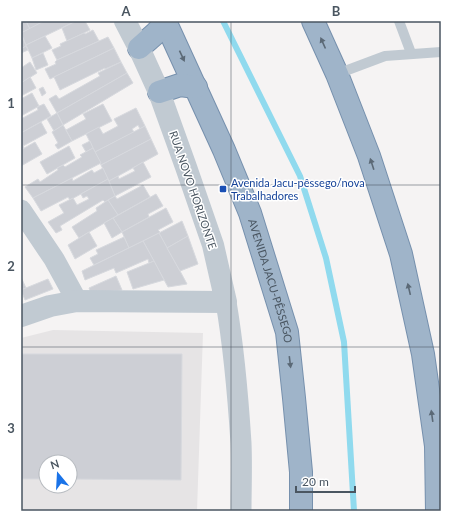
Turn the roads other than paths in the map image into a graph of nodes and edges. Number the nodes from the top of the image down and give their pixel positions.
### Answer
1 (125, 21) edge
2 (398, 21) edge
3 (166, 22) edge
4 (314, 22) edge
5 (139, 48) junction
6 (441, 52) edge
7 (410, 53) junction
8 (337, 74) junction
9 (196, 87) junction
10 (159, 92) junction
11 (21, 210) edge
12 (77, 301) junction
13 (226, 302) junction
14 (21, 316) edge
15 (241, 511) edge
16 (301, 511) edge
17 (437, 511) edge

1 - 5 street, RUA NOVO HORIZONTE
2 - 7 lane
3 - 5 highway
3 -> 9 highway, AVENIDA JACU-PÊSSEGO
8 -> 4 highway
5 - 10 street, RUA NOVO HORIZONTE
6 - 7 lane
7 - 8 lane
17 -> 8 highway
9 - 10 highway
9 -> 16 highway, AVENIDA JACU-PÊSSEGO
10 - 13 street, RUA NOVO HORIZONTE
11 - 12 street
12 - 13 street
12 - 14 street
13 - 15 street, RUA NOVO HORIZONTE

